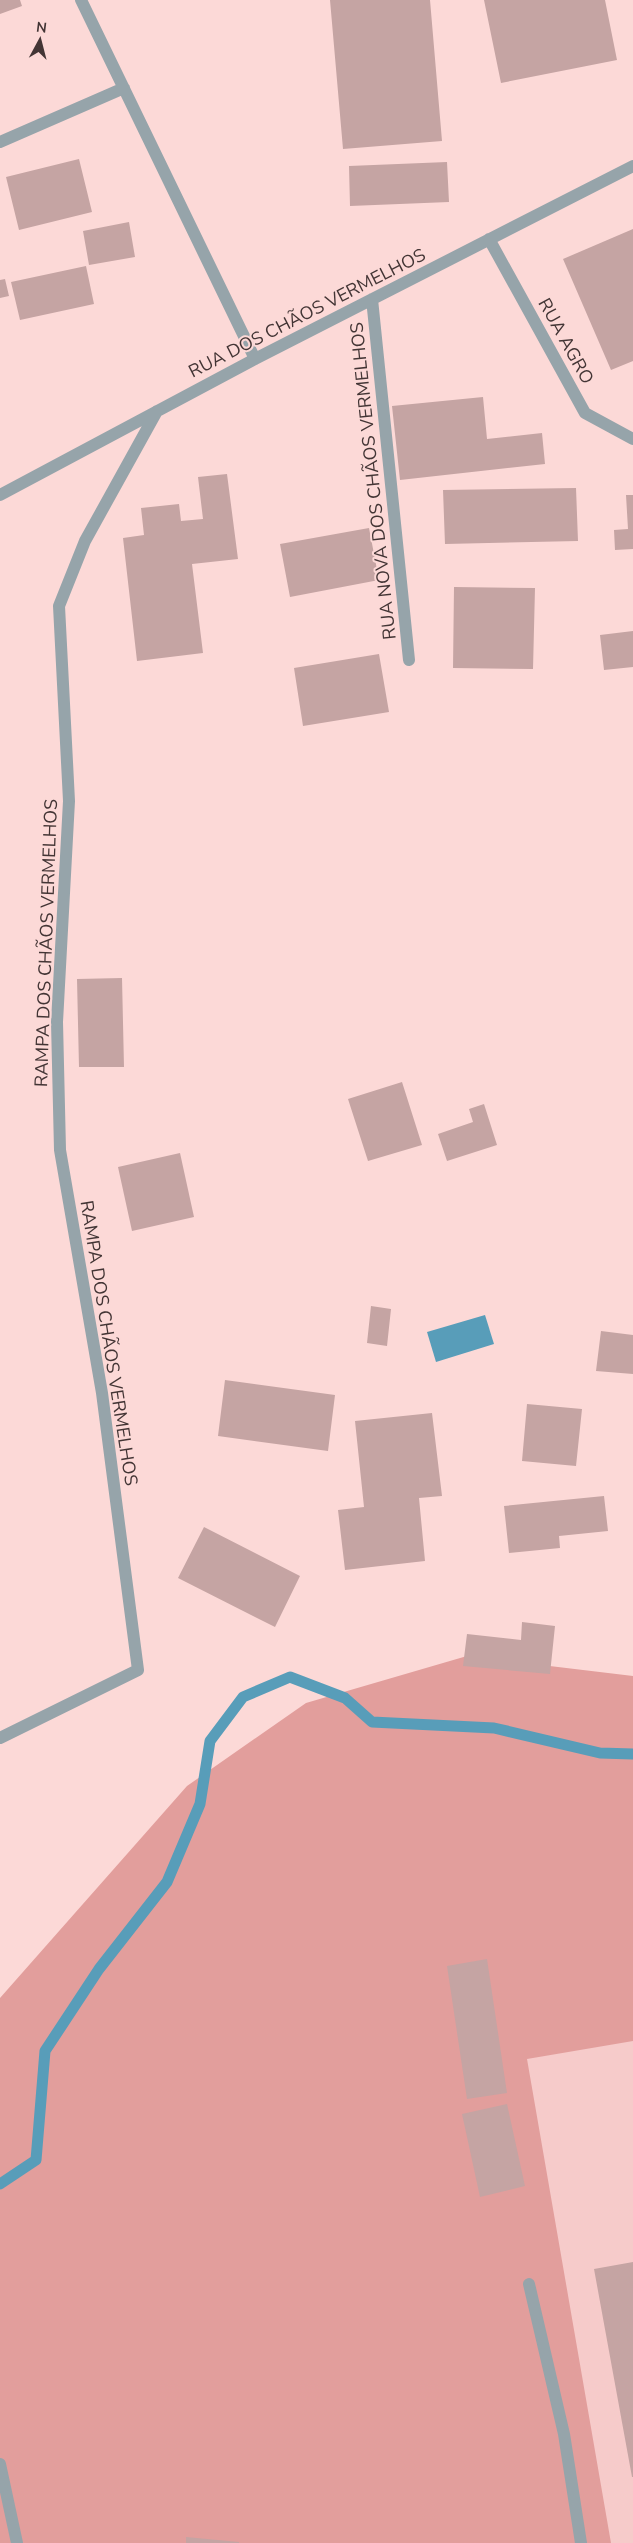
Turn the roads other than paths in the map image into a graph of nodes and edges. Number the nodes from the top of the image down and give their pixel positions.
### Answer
1 (81, 0) edge
2 (124, 88) junction
3 (0, 142) edge
4 (633, 166) edge
5 (489, 239) junction
6 (372, 299) junction
7 (255, 358) junction
8 (157, 411) junction
9 (633, 439) edge
10 (0, 495) edge
11 (409, 660) dead end
12 (0, 1738) edge
13 (529, 2284) dead end
14 (0, 2464) edge
15 (17, 2543) edge
16 (581, 2543) edge

1 - 2 street
2 - 3 street
2 - 7 street
4 - 5 street, RUA DOS CHÃOS VERMELHOS
5 - 6 street, RUA DOS CHÃOS VERMELHOS
5 - 9 street, RUA AGRO
6 - 7 street, RUA DOS CHÃOS VERMELHOS
6 - 11 street, RUA NOVA DOS CHÃOS VERMELHOS
7 - 8 street, RUA DOS CHÃOS VERMELHOS
8 - 10 street, RUA DOS CHÃOS VERMELHOS
8 - 12 street, RAMPA DOS CHÃOS VERMELHOS
13 - 16 street
14 - 15 street

